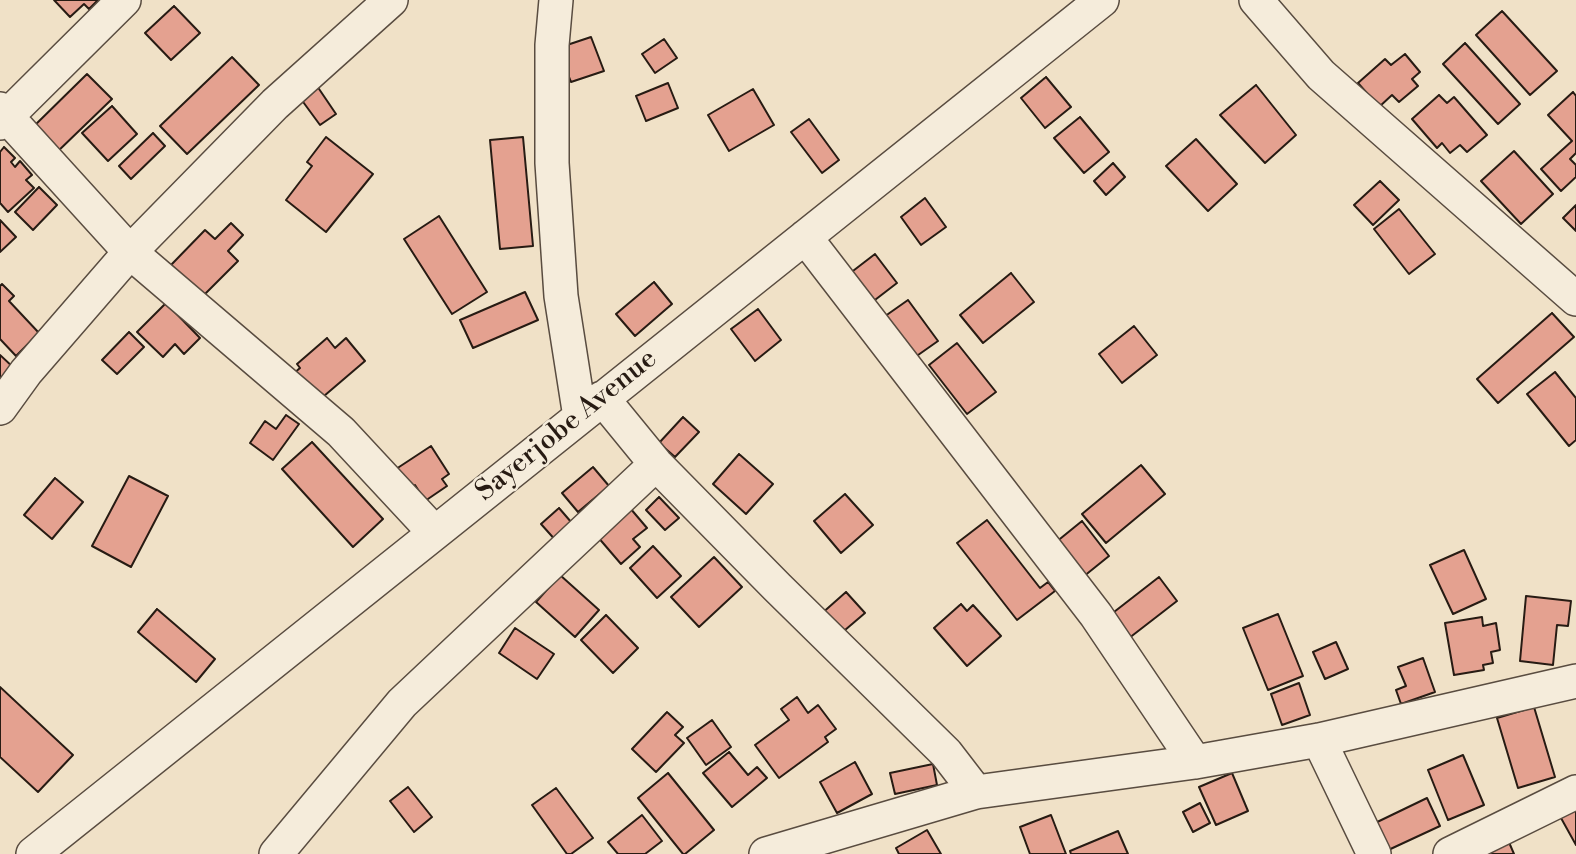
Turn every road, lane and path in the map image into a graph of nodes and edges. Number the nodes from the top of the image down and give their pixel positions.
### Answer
1 (124, 0) edge
2 (391, 0) edge
3 (556, 0) edge
4 (1102, 0) edge
5 (1256, 0) edge
6 (2, 116) edge
7 (805, 237) junction
8 (130, 252) junction
9 (1576, 299) edge
10 (591, 407) junction
11 (0, 408) edge
12 (656, 464) junction
13 (434, 532) junction
14 (1576, 681) edge
15 (1319, 740) junction
16 (1195, 762) junction
17 (976, 792) junction
18 (1576, 792) edge
19 (33, 854) edge
20 (276, 854) edge
21 (766, 854) edge
22 (1374, 854) edge
23 (1450, 854) edge

1 - 6 street
2 - 8 street
3 - 10 street
4 - 7 street, Sayerjobe Avenue
5 - 9 street
6 - 8 street
7 - 10 street, Sayerjobe Avenue
7 - 16 street
8 - 11 street
8 - 13 street
10 - 12 street
10 - 13 street, Sayerjobe Avenue
12 - 17 street
12 - 20 street
13 - 19 street, Sayerjobe Avenue
14 - 15 street
15 - 16 street
15 - 22 street
16 - 17 street
17 - 21 street
18 - 23 street

